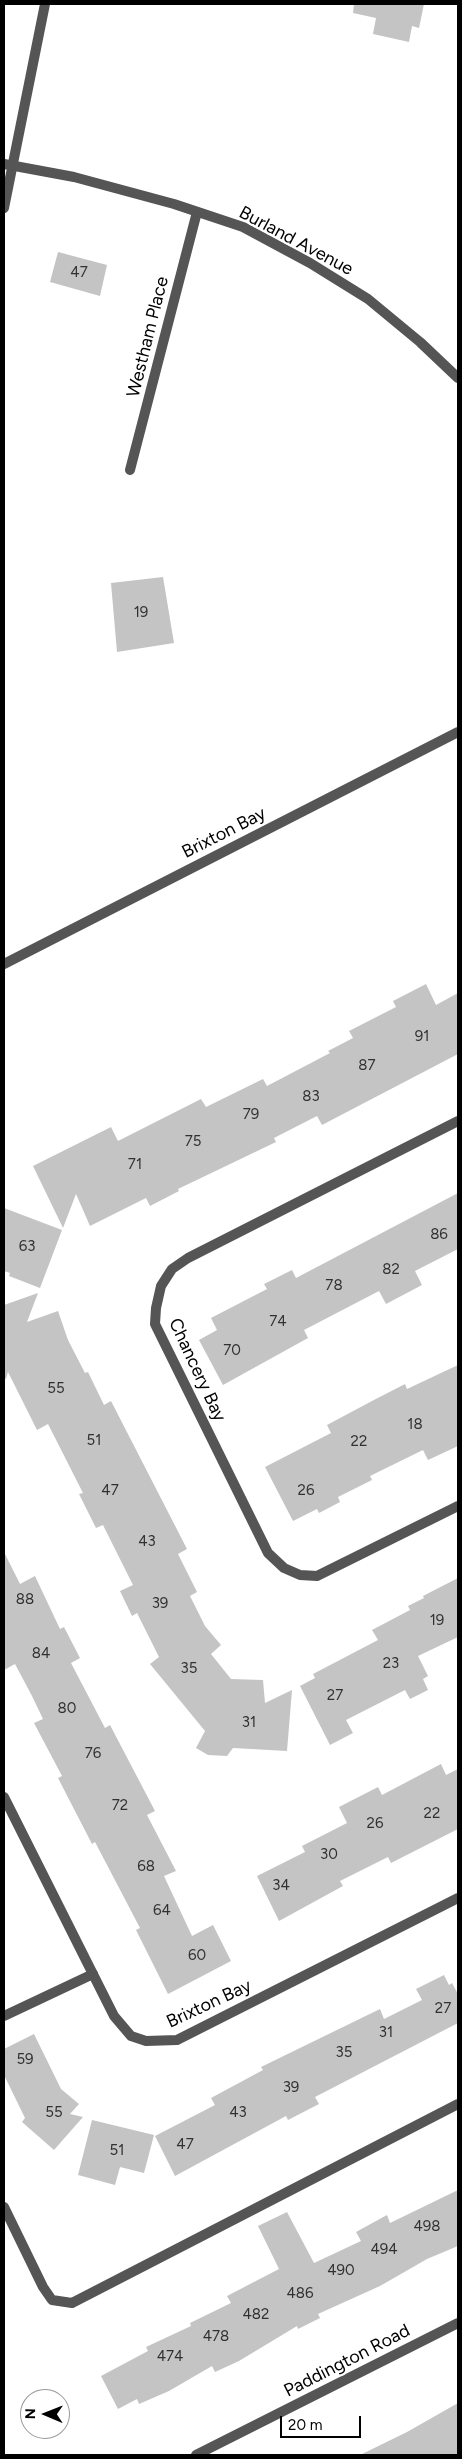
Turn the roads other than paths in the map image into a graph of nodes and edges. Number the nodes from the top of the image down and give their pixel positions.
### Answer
1 (45, 4) edge
2 (8, 164) edge
3 (4, 208) edge
4 (197, 212) junction
5 (458, 378) edge
6 (130, 470) dead end
7 (458, 732) edge
8 (4, 964) edge
9 (458, 1121) edge
10 (458, 1506) edge
11 (4, 1798) edge
12 (458, 1898) edge
13 (93, 1974) junction
14 (4, 2016) edge
15 (458, 2104) edge
16 (4, 2207) edge
17 (458, 2323) edge
18 (196, 2455) edge

1 - 2 street
2 - 3 street
2 - 4 street, Burland Avenue
4 - 5 street, Burland Avenue
4 - 6 street, Westham Place
7 - 8 street, Brixton Bay
9 - 10 street, Chancery Bay
11 - 13 street, Brixton Bay
12 - 13 street, Brixton Bay
13 - 14 street
15 - 16 street
17 - 18 street, Paddington Road

